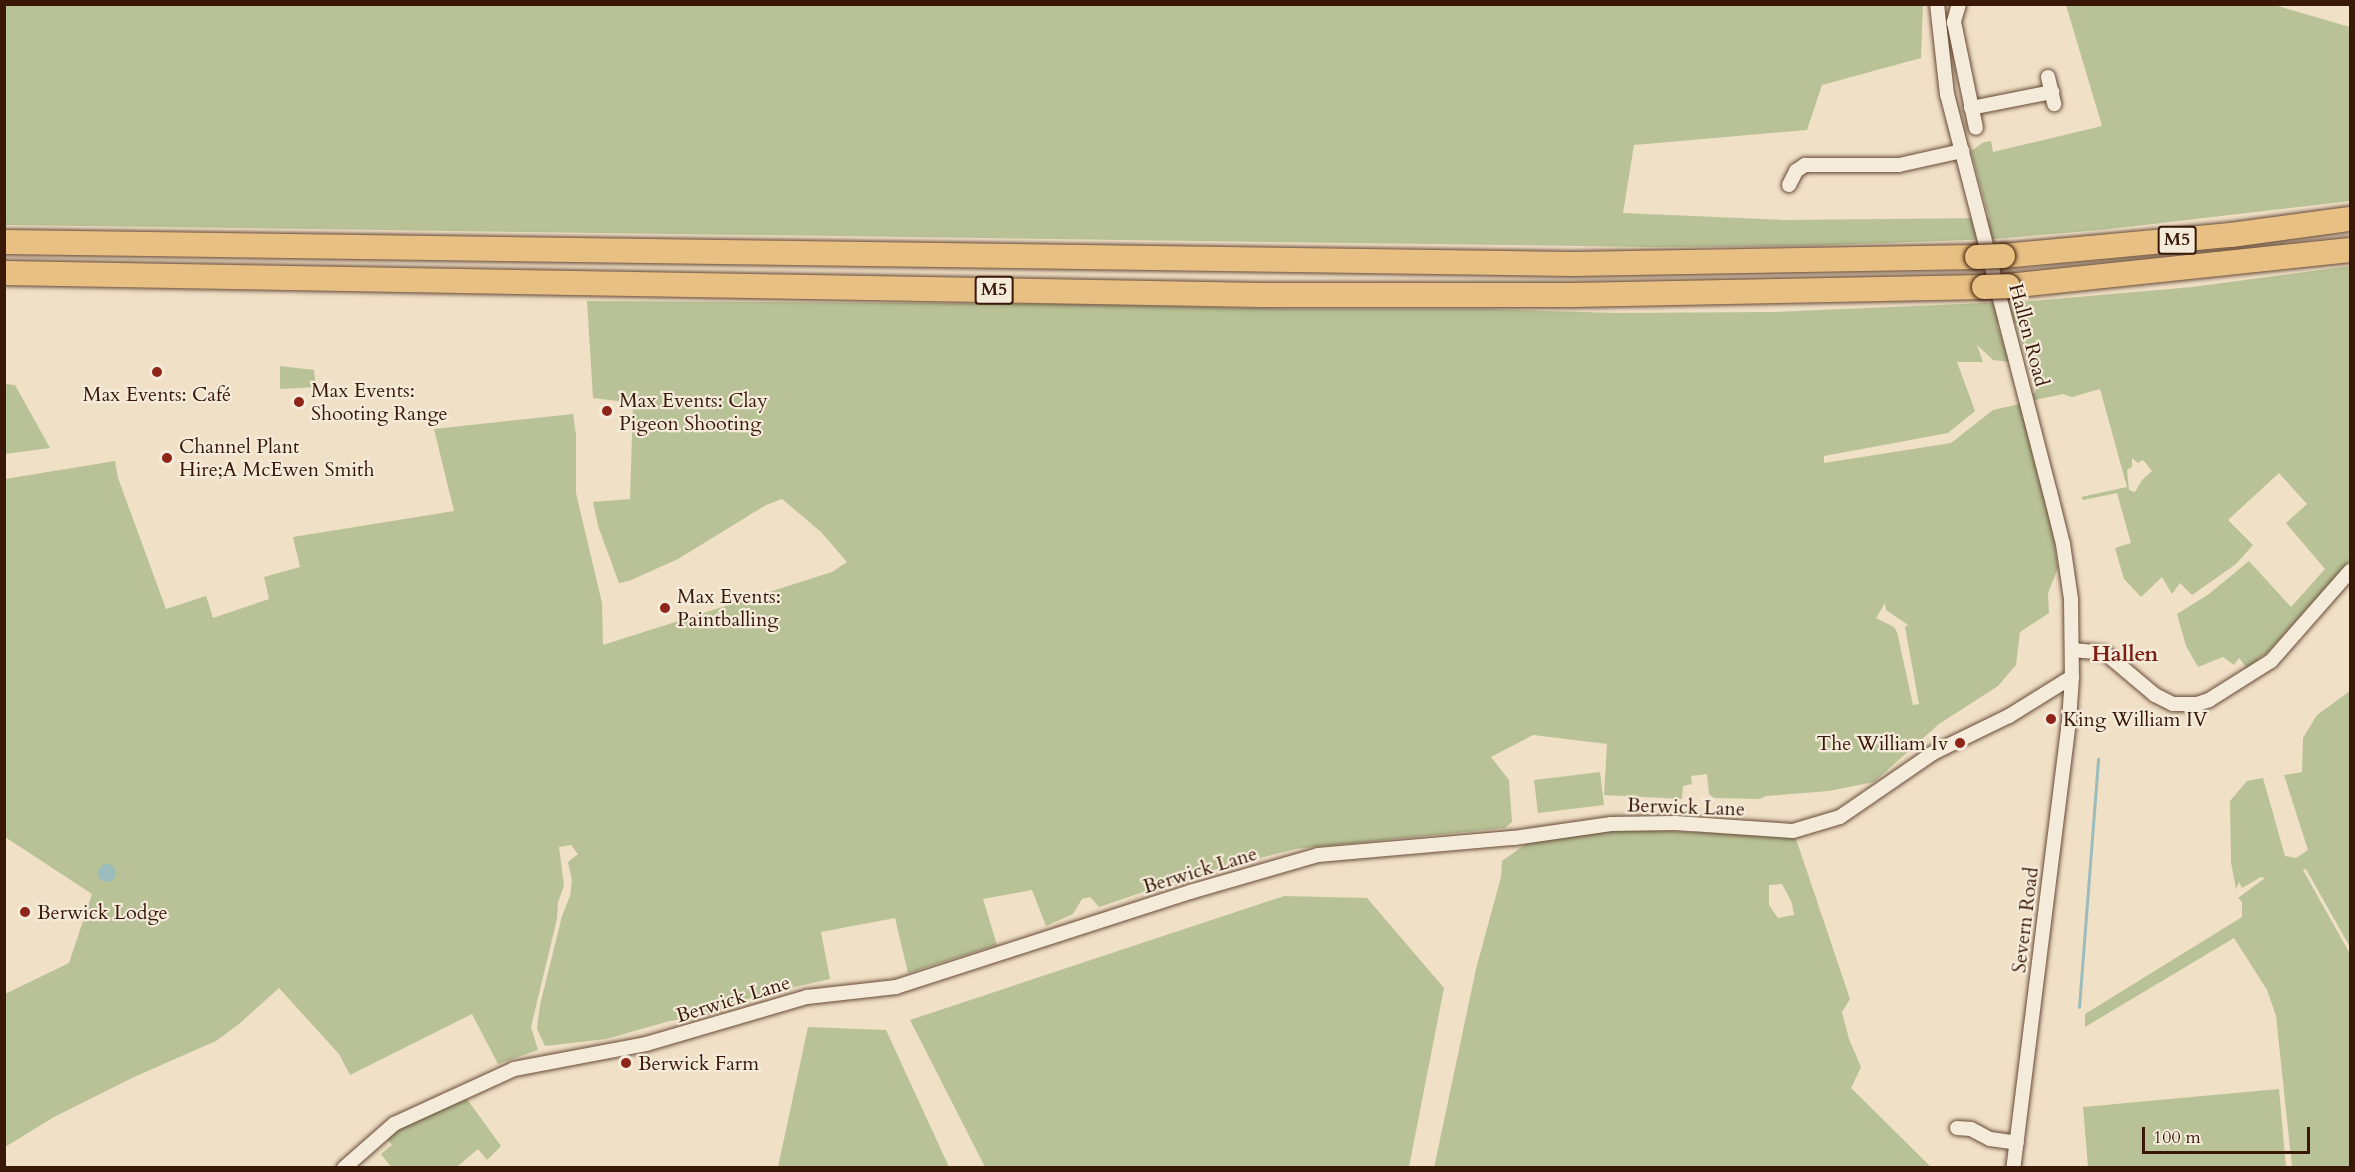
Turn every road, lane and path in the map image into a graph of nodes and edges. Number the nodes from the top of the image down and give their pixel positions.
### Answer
1 (1937, 4) edge
2 (1959, 4) edge
3 (2048, 77) dead end
4 (1971, 108) junction
5 (1977, 128) dead end
6 (1962, 151) junction
7 (1789, 185) dead end
8 (2350, 219) edge
9 (4, 242) edge
10 (2350, 250) edge
11 (4, 273) edge
12 (2350, 571) edge
13 (2072, 650) junction
14 (2072, 677) junction
15 (1957, 1128) dead end
16 (2017, 1143) junction
17 (344, 1167) edge
18 (2013, 1167) edge

1 - 6 street, Hallen Road
2 - 4 street
3 - 4 street
4 - 5 street
6 - 7 street
6 - 13 street, Hallen Road
8 - 9 highway, M5, bridge
10 - 11 highway, M5, bridge
12 - 13 street
13 - 14 street, Hallen Road
14 - 16 street, Severn Road
14 - 17 street, Berwick Lane
15 - 16 street
16 - 18 street, Severn Road

